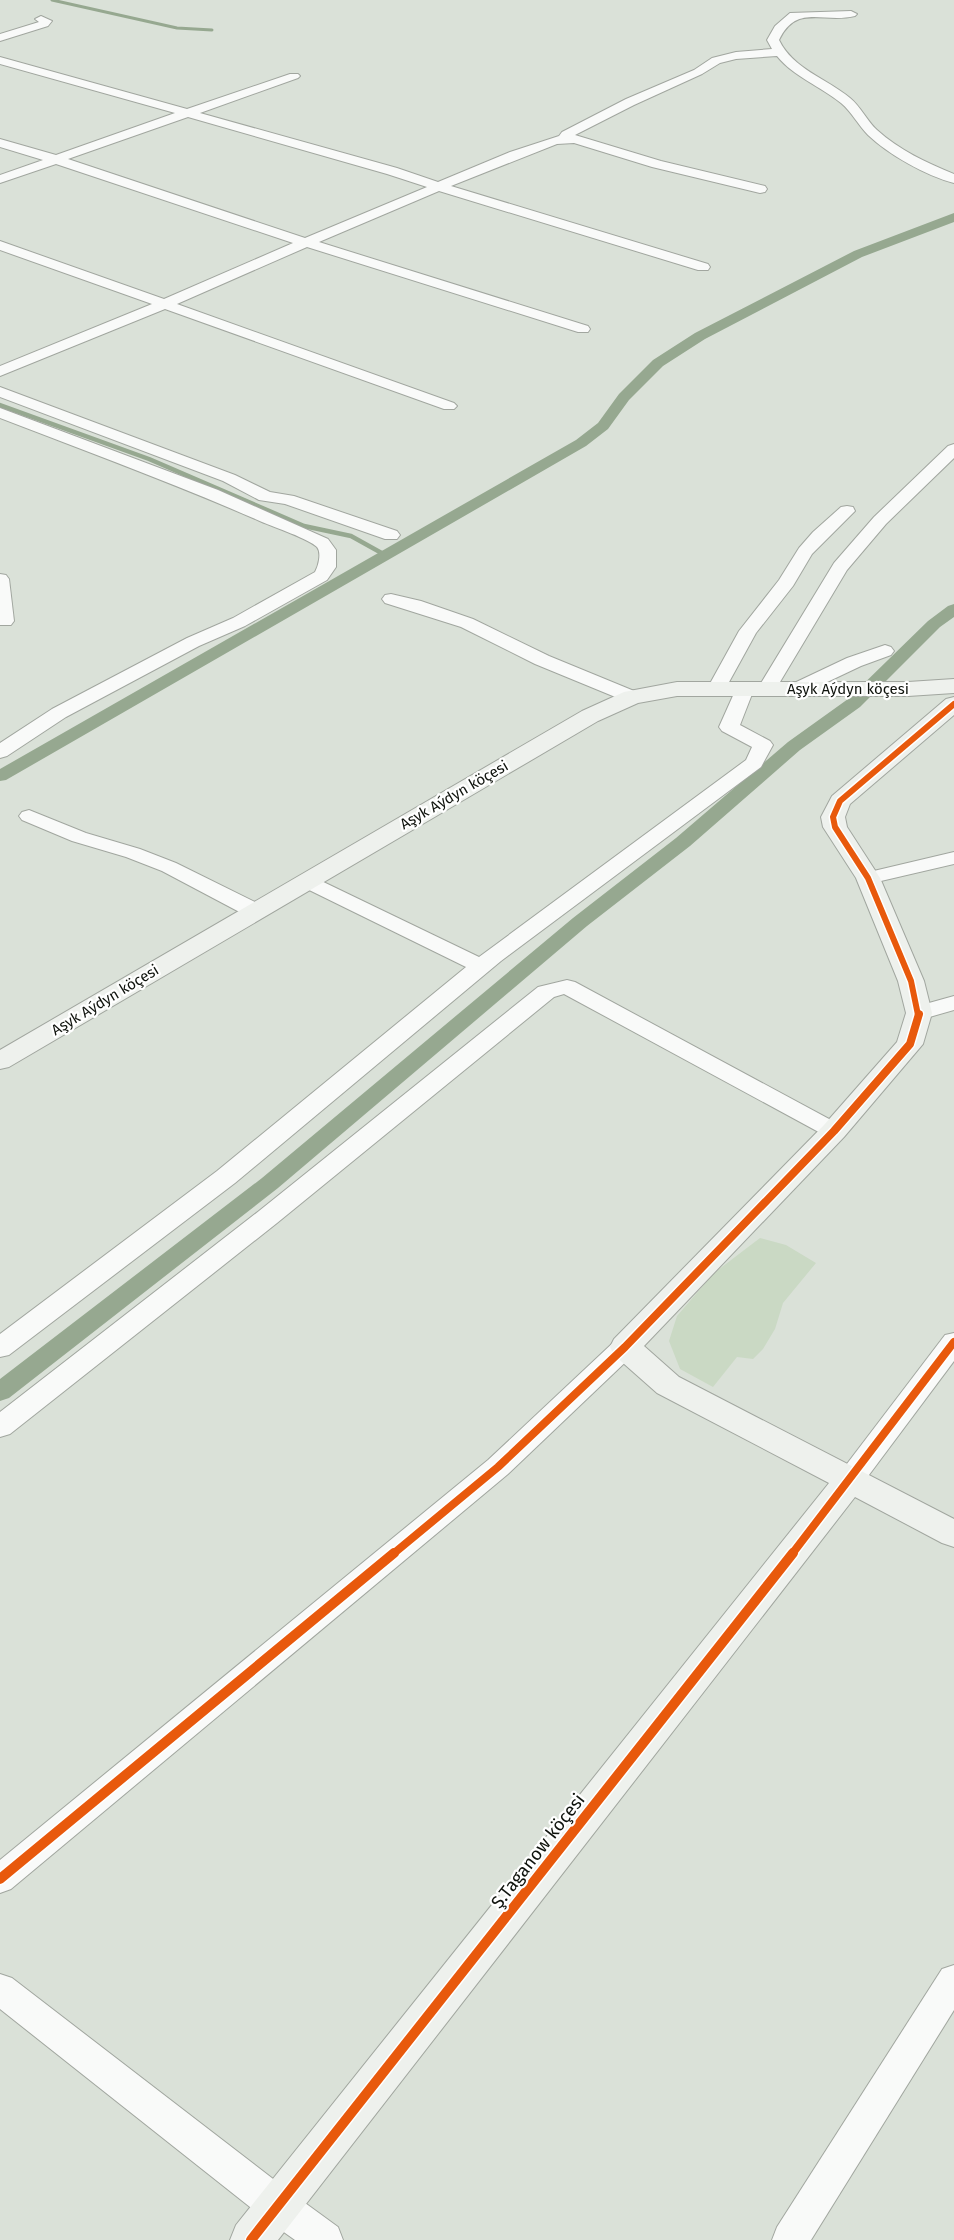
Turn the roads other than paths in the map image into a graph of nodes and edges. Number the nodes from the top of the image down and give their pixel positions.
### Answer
1 (851, 14) dead end
2 (41, 19) dead end
3 (0, 38) edge
4 (769, 53) junction
5 (0, 60) edge
6 (294, 76) dead end
7 (191, 113) junction
8 (563, 139) junction
9 (0, 143) edge
10 (58, 160) junction
11 (0, 179) edge
12 (954, 179) edge
13 (440, 188) junction
14 (760, 189) dead end
15 (308, 242) junction
16 (0, 245) edge
17 (703, 267) dead end
18 (166, 304) junction
19 (583, 329) dead end
20 (0, 371) edge
21 (0, 392) edge
22 (448, 406) dead end
23 (0, 413) edge
24 (20, 420) junction
25 (0, 430) edge
26 (954, 449) edge
27 (847, 511) dead end
28 (391, 534) dead end
29 (0, 579) edge
30 (391, 599) dead end
31 (5, 621) dead end
32 (885, 651) dead end
33 (954, 686) edge
34 (756, 688) junction
35 (716, 689) junction
36 (806, 690) junction
37 (632, 697) junction
38 (954, 704) edge
39 (0, 752) edge
40 (29, 816) dead end
41 (954, 858) edge
42 (868, 878) junction
43 (306, 881) junction
44 (255, 911) junction
45 (481, 966) junction
46 (954, 1003) edge
47 (919, 1013) junction
48 (0, 1061) edge
49 (834, 1131) junction
50 (954, 1342) edge
51 (625, 1347) junction
52 (0, 1348) edge
53 (0, 1428) edge
54 (850, 1480) junction
55 (954, 1534) edge
56 (0, 1879) edge
57 (954, 1980) edge
58 (0, 1989) edge
59 (277, 2205) junction
60 (251, 2240) edge
61 (325, 2240) edge
62 (790, 2240) edge

1 - 4 street
2 - 3 street
4 - 8 street
4 - 12 street
5 - 7 street
6 - 7 street
7 - 10 street
7 - 13 street
8 - 13 street
8 - 14 street
9 - 10 street
10 - 11 street
10 - 15 street
13 - 15 street
13 - 17 street
15 - 18 street
15 - 19 street
16 - 18 street
18 - 20 street
18 - 22 street
21 - 28 street
23 - 24 street
24 - 25 street
24 - 39 street
26 - 34 street
27 - 35 street
29 - 31 street
30 - 37 street
32 - 36 street
33 - 36 street, Aşyk Aýdyn köçesi
34 - 35 street, Aşyk Aýdyn köçesi
34 - 36 street, Aşyk Aýdyn köçesi
34 - 45 street
35 - 37 street, Aşyk Aýdyn köçesi
37 - 43 street, Aşyk Aýdyn köçesi
38 - 42 street
40 - 44 street
41 - 42 street
42 - 47 street
43 - 44 street, Aşyk Aýdyn köçesi
43 - 45 street
44 - 48 street, Aşyk Aýdyn köçesi
45 - 52 street
46 - 47 street
47 - 49 street
49 - 51 street
49 - 53 street
50 - 54 street
51 - 54 street
51 - 56 street
54 - 55 street
54 - 59 street, Ş.Taganow köçesi
57 - 62 street
58 - 59 street
59 - 60 street, Ş.Taganow köçesi
59 - 61 street

